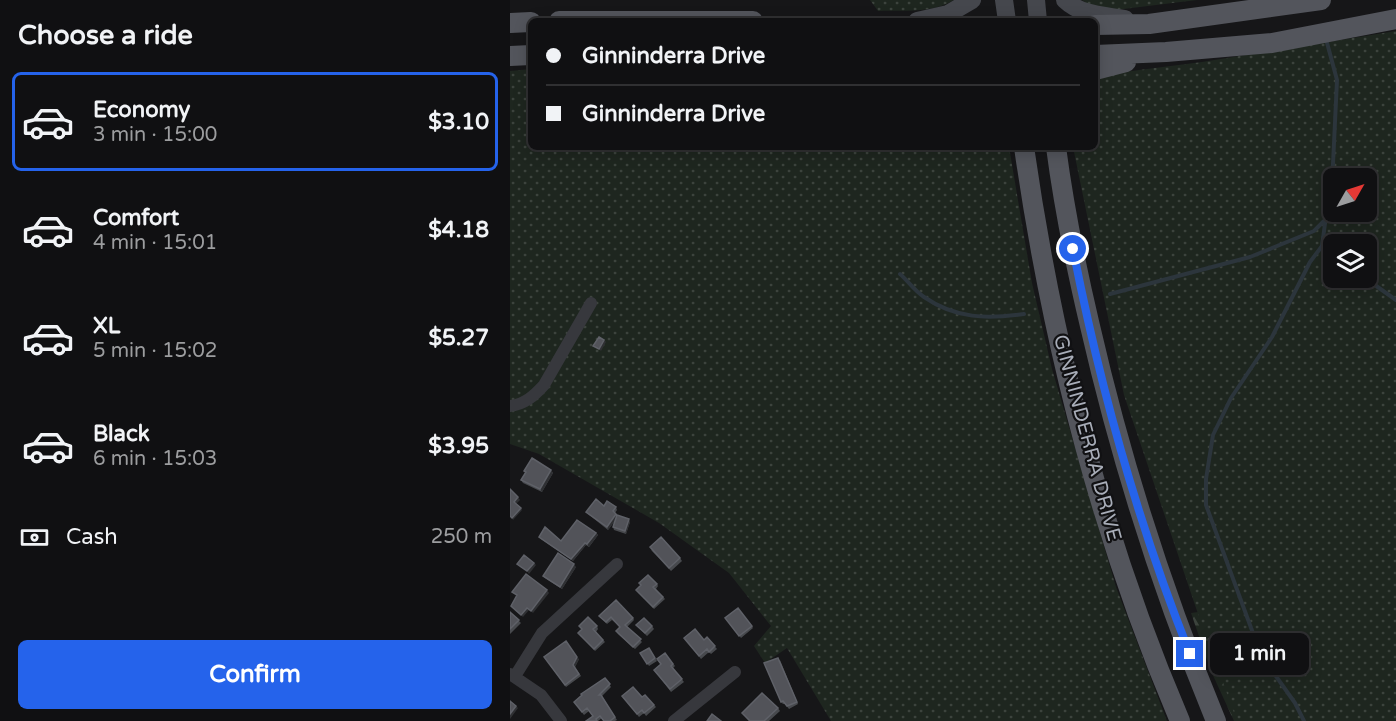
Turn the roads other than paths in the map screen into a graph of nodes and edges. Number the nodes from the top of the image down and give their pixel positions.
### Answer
1 (972, 0) edge
2 (1004, 0) edge
3 (1036, 0) edge
4 (1065, 0) edge
5 (1322, 0) edge
6 (930, 18) edge
7 (1007, 18) edge
8 (1038, 18) edge
9 (1396, 19) edge
10 (528, 22) edge
11 (510, 23) edge
12 (1149, 24) junction
13 (1098, 25) edge
14 (1166, 52) junction
15 (528, 55) edge
16 (1098, 55) edge
17 (510, 56) edge
18 (1098, 69) edge
19 (1019, 150) edge
20 (1024, 150) edge
21 (1056, 150) edge
22 (1061, 150) edge
23 (1029, 184) junction
24 (1062, 194) junction
25 (591, 303) dead end
26 (510, 406) edge
27 (617, 564) dead end
28 (735, 672) dead end
29 (513, 675) edge
30 (561, 721) edge
31 (674, 721) edge
32 (1180, 721) edge
33 (1216, 721) edge

1 - 6 main road
2 - 7 main road
3 - 8 main road
4 - 12 main road
5 - 12 main road
9 - 14 main road
10 - 11 main road
12 - 13 main road
14 - 16 main road
14 - 18 main road
15 - 17 main road
19 - 23 main road
20 - 23 main road, GINNINDERRA DRIVE
21 - 24 main road, GINNINDERRA DRIVE
22 - 24 main road
23 - 32 main road, GINNINDERRA DRIVE
24 - 33 main road, GINNINDERRA DRIVE
25 - 26 street
27 - 29 street
28 - 31 street
29 - 30 street

